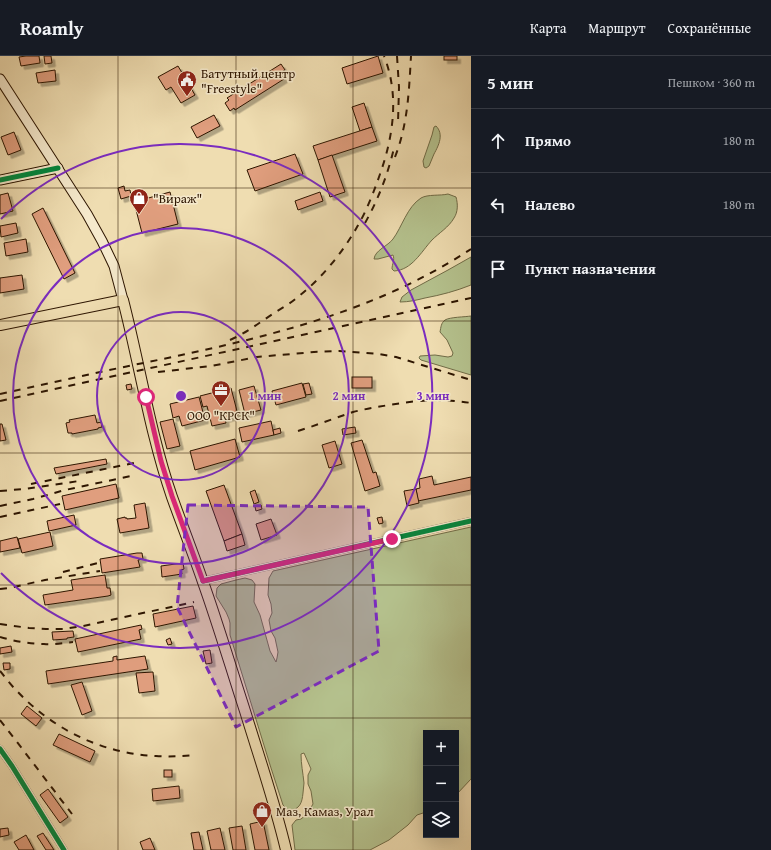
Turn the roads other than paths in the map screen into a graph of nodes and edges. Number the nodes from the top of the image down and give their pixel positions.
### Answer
1 (0, 79) edge
2 (58, 168) junction
3 (0, 180) edge
4 (123, 300) junction
5 (0, 325) edge
6 (471, 521) edge
7 (203, 581) junction
8 (0, 749) edge
9 (64, 850) edge
10 (286, 850) edge

1 - 2 main road
2 - 3 main road
2 - 4 main road
4 - 5 main road
4 - 7 main road
6 - 7 street
7 - 10 main road
8 - 9 street

